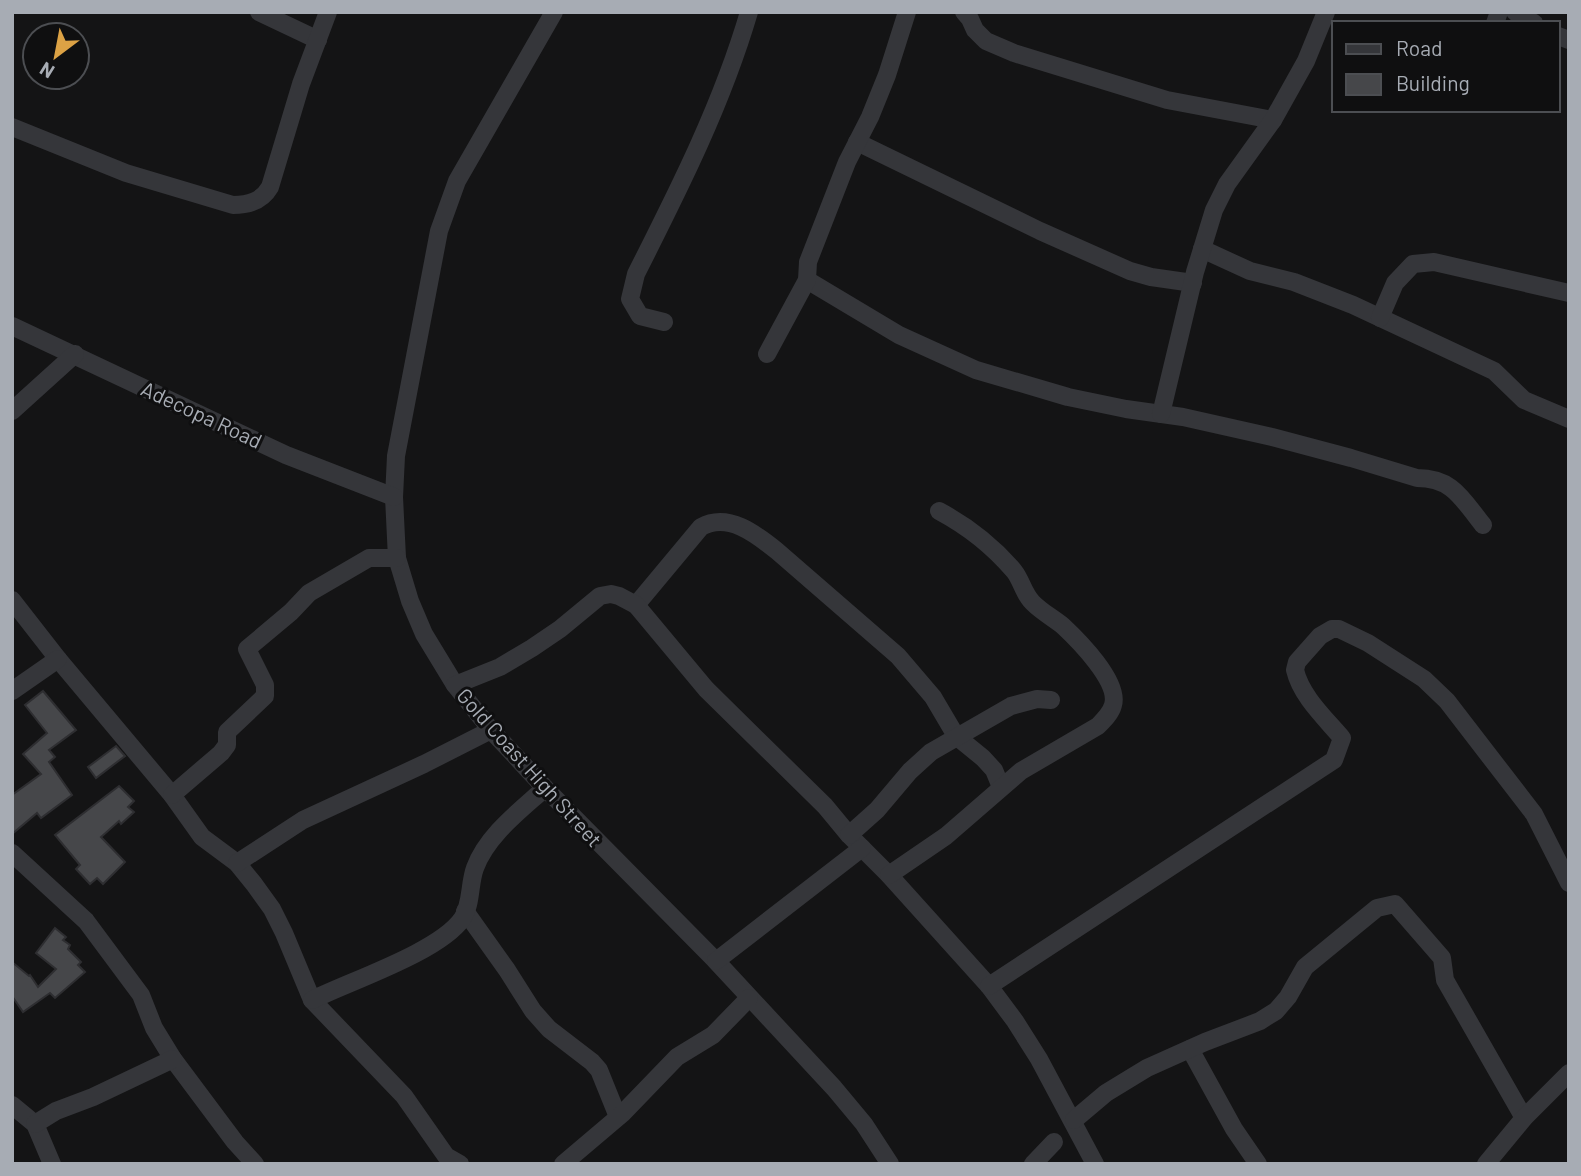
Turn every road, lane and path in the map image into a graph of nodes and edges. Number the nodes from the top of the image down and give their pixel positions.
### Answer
1 (259, 12) edge
2 (328, 12) edge
3 (554, 12) edge
4 (749, 12) edge
5 (907, 12) edge
6 (964, 12) edge
7 (1326, 12) edge
8 (1515, 12) edge
9 (1531, 21) edge
10 (318, 40) junction
11 (1273, 120) junction
12 (12, 127) edge
13 (857, 142) junction
14 (1202, 249) junction
15 (807, 280) junction
16 (1193, 283) junction
17 (1569, 293) edge
18 (1380, 318) junction
19 (664, 322) dead end
20 (12, 326) edge
21 (75, 354) junction
22 (767, 354) dead end
23 (12, 411) edge
24 (1161, 414) junction
25 (1569, 419) edge
26 (394, 497) junction
27 (939, 511) dead end
28 (1483, 525) dead end
29 (397, 558) junction
30 (12, 600) edge
31 (636, 605) junction
32 (58, 659) junction
33 (455, 685) junction
34 (12, 691) edge
35 (1051, 700) dead end
36 (491, 730) junction
37 (956, 736) junction
38 (1001, 787) junction
39 (545, 788) junction
40 (172, 795) junction
41 (849, 835) junction
42 (862, 848) junction
43 (12, 853) edge
44 (237, 863) junction
45 (889, 875) junction
46 (1569, 883) edge
47 (465, 911) junction
48 (716, 961) junction
49 (989, 986) junction
50 (749, 998) junction
51 (313, 1000) junction
52 (1190, 1049) junction
53 (173, 1059) junction
54 (1569, 1073) edge
55 (12, 1105) edge
56 (618, 1117) junction
57 (1524, 1118) junction
58 (1074, 1120) junction
59 (35, 1124) junction
60 (1054, 1142) dead end
61 (52, 1164) edge
62 (255, 1164) edge
63 (460, 1164) edge
64 (563, 1164) edge
65 (890, 1164) edge
66 (1033, 1164) edge
67 (1095, 1164) edge
68 (1258, 1164) edge
69 (1486, 1164) edge

1 - 10 street
2 - 10 street
3 - 26 street, Gold Coast High Street
4 - 19 street
5 - 13 street
6 - 11 street
7 - 11 street
8 - 9 street
10 - 12 street
11 - 14 street
13 - 15 street
13 - 16 street
14 - 16 street
14 - 18 street
15 - 22 street
15 - 24 street
16 - 24 street
17 - 18 street
18 - 25 street
20 - 21 street, Adecopa Road
21 - 23 street
21 - 26 street, Adecopa Road
24 - 28 street
26 - 29 street, Gold Coast High Street
27 - 38 street
29 - 33 street, Gold Coast High Street
29 - 40 street
30 - 32 street
31 - 33 street
31 - 37 street
31 - 41 street
32 - 34 street
32 - 40 street
33 - 36 street, Gold Coast High Street
35 - 37 street
36 - 39 street, Gold Coast High Street
36 - 44 street
37 - 38 street
37 - 41 street
38 - 45 street
39 - 47 street
39 - 48 street, Gold Coast High Street
40 - 44 street
41 - 42 street
42 - 45 street
42 - 48 street
43 - 53 street
44 - 51 street
45 - 49 street
46 - 49 street
47 - 51 street
47 - 56 street
48 - 50 street, Gold Coast High Street
49 - 58 street
50 - 56 street
50 - 65 street, Gold Coast High Street
51 - 63 street
52 - 57 street
52 - 58 street
52 - 68 street
53 - 59 street
53 - 62 street
54 - 57 street
55 - 59 street
56 - 64 street
57 - 69 street
58 - 67 street
59 - 61 street
60 - 66 street

